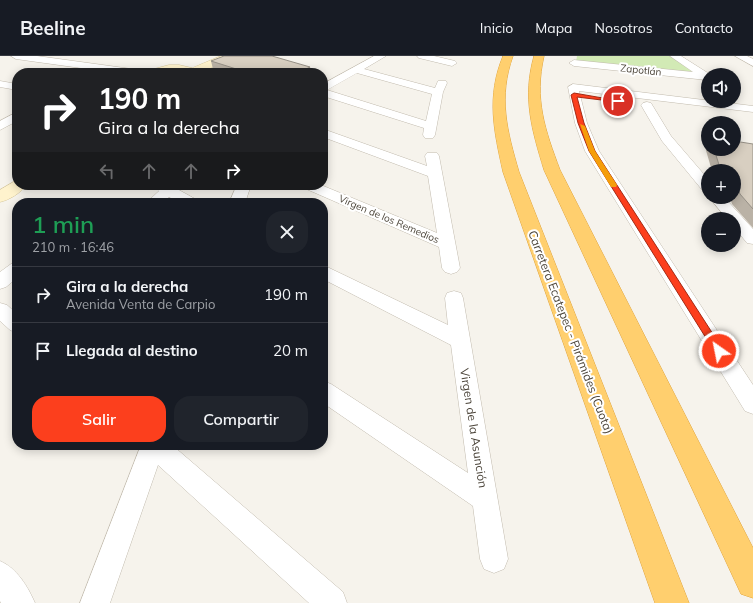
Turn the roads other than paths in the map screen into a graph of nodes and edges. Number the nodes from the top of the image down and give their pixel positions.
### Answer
1 (16, 56) edge
2 (216, 56) edge
3 (230, 56) edge
4 (381, 56) edge
5 (422, 56) edge
6 (508, 56) edge
7 (539, 56) edge
8 (675, 56) edge
9 (740, 56) edge
10 (574, 62) dead end
11 (451, 63) edge
12 (753, 63) edge
13 (104, 68) edge
14 (195, 68) edge
15 (198, 68) edge
16 (356, 70) junction
17 (701, 73) edge
18 (701, 77) edge
19 (0, 84) edge
20 (328, 85) edge
21 (12, 86) edge
22 (574, 91) junction
23 (328, 94) edge
24 (741, 103) edge
25 (647, 104) junction
26 (752, 112) edge
27 (12, 118) edge
28 (2, 123) edge
29 (328, 135) edge
30 (432, 156) dead end
31 (12, 173) edge
32 (435, 174) junction
33 (0, 180) edge
34 (701, 180) edge
35 (12, 189) edge
36 (169, 190) edge
37 (321, 190) edge
38 (0, 197) edge
39 (183, 198) edge
40 (722, 204) edge
41 (753, 239) edge
42 (447, 244) junction
43 (452, 268) dead end
44 (12, 272) edge
45 (328, 274) edge
46 (0, 282) edge
47 (454, 298) dead end
48 (0, 310) edge
49 (12, 321) edge
50 (461, 341) junction
51 (328, 394) edge
52 (753, 404) edge
53 (152, 450) edge
54 (160, 450) edge
55 (485, 499) junction
56 (494, 559) dead end
57 (0, 576) edge
58 (753, 582) edge
59 (20, 603) edge
60 (95, 603) edge
61 (332, 603) edge
62 (672, 603) edge

1 - 13 street
2 - 14 street
3 - 15 street
4 - 16 street
5 - 11 street
6 - 62 highway, Carretera Ecatepec - Pirámides (Cuota)
7 - 58 highway
8 - 17 street
9 - 12 street
10 - 18 street, Zapotlán
16 - 20 street
16 - 23 street
19 - 21 street
22 - 25 street
22 - 26 street
22 - 52 street
24 - 26 street
25 - 26 street
25 - 34 street
27 - 28 street
29 - 32 street
30 - 32 street, Virgen de los Remedios
31 - 33 street
32 - 42 street, Virgen de los Remedios
35 - 38 street
36 - 39 street
37 - 42 street, Virgen de los Remedios
40 - 41 street
42 - 43 street, Virgen de los Remedios
44 - 46 street
45 - 50 street
47 - 50 street, Virgen de la Asunción
48 - 49 street
50 - 55 street, Virgen de la Asunción
51 - 55 street
53 - 60 street
54 - 61 street
55 - 56 street, Virgen de la Asunción
57 - 59 street

